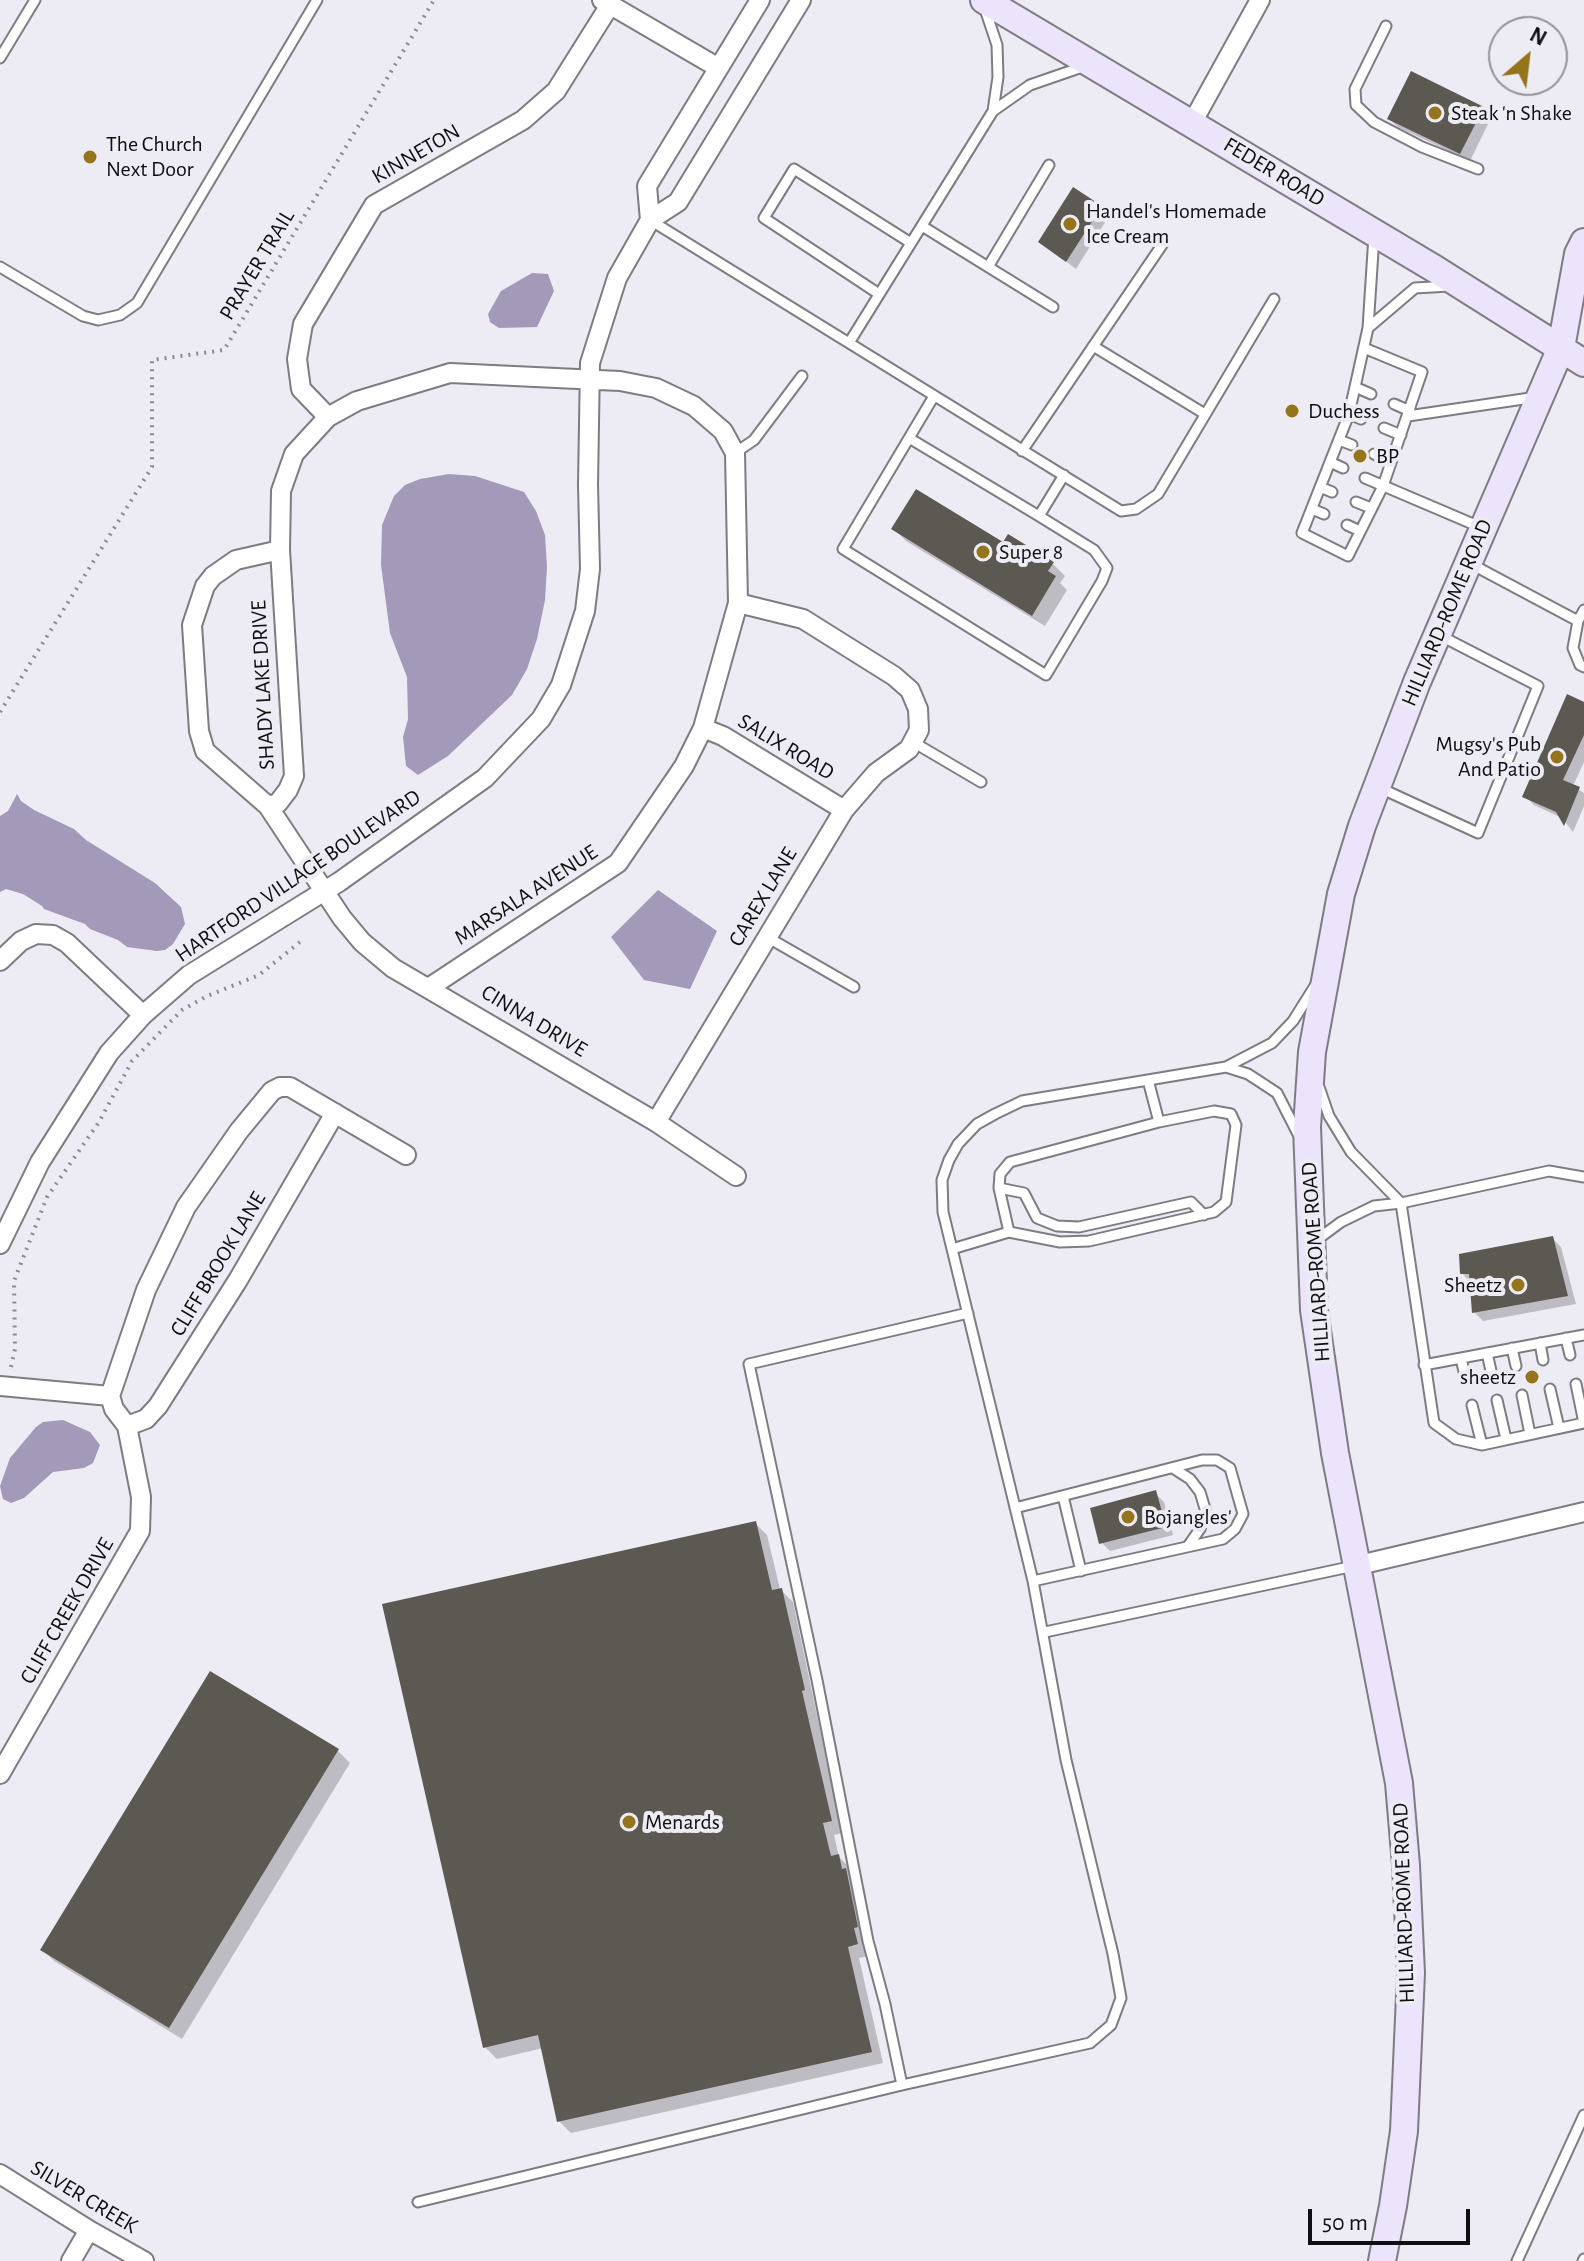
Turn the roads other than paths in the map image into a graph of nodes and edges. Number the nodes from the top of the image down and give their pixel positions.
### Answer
1 (35, 0) edge
2 (317, 0) edge
3 (760, 0) edge
4 (801, 0) edge
5 (983, 0) edge
6 (1260, 0) edge
7 (606, 2) edge
8 (1386, 26) dead end
9 (0, 58) edge
10 (1090, 64) junction
11 (717, 67) junction
12 (993, 111) junction
13 (1192, 123) junction
14 (1049, 165) dead end
15 (1478, 169) dead end
16 (650, 220) junction
17 (922, 226) junction
18 (1374, 232) junction
19 (1164, 242) dead end
20 (1584, 242) edge
21 (911, 243) junction
22 (0, 267) edge
23 (988, 267) junction
24 (1461, 286) junction
25 (879, 294) junction
26 (1274, 299) dead end
27 (1053, 307) dead end
28 (1584, 317) edge
29 (1368, 328) junction
30 (849, 343) junction
31 (1093, 346) junction
32 (1364, 348) junction
33 (1561, 348) junction
34 (1584, 363) edge
35 (802, 376) dead end
36 (589, 381) junction
37 (1355, 387) junction
38 (1371, 394) dead end
39 (934, 396) junction
40 (1540, 396) junction
41 (1394, 404) dead end
42 (1205, 414) junction
43 (1349, 414) junction
44 (1409, 414) junction
45 (328, 417) junction
46 (1361, 419) dead end
47 (1384, 428) dead end
48 (1401, 435) junction
49 (909, 438) junction
50 (1339, 440) junction
51 (1352, 445) dead end
52 (1022, 451) junction
53 (735, 453) junction
54 (1374, 454) dead end
55 (1330, 462) junction
56 (1391, 462) junction
57 (1343, 468) dead end
58 (1064, 475) junction
59 (1365, 478) dead end
60 (1383, 486) junction
61 (1320, 487) junction
62 (1332, 492) dead end
63 (1356, 502) dead end
64 (1371, 508) junction
65 (1312, 509) junction
66 (1324, 514) dead end
67 (1039, 516) junction
68 (1347, 525) dead end
69 (1483, 528) junction
70 (1360, 531) junction
71 (280, 550) junction
72 (1468, 563) junction
73 (738, 603) junction
74 (1584, 610) edge
75 (1578, 621) junction
76 (1438, 634) junction
77 (1584, 667) edge
78 (703, 728) junction
79 (913, 742) junction
80 (981, 782) dead end
81 (1377, 786) junction
82 (268, 806) junction
83 (844, 810) junction
84 (324, 891) junction
85 (767, 937) junction
86 (1330, 957) junction
87 (0, 961) edge
88 (430, 987) junction
89 (854, 987) dead end
90 (143, 1015) junction
91 (1311, 1064) junction
92 (1226, 1067) junction
93 (1148, 1080) junction
94 (335, 1113) junction
95 (656, 1122) junction
96 (1159, 1122) junction
97 (406, 1155) dead end
98 (1308, 1155) junction
99 (736, 1176) dead end
100 (1584, 1177) edge
101 (999, 1188) junction
102 (1401, 1203) junction
103 (1204, 1215) junction
104 (1009, 1232) junction
105 (0, 1244) edge
106 (1312, 1244) junction
107 (952, 1249) junction
108 (968, 1313) junction
109 (1584, 1335) edge
110 (1566, 1338) junction
111 (1540, 1343) junction
112 (1512, 1348) junction
113 (1487, 1353) junction
114 (1570, 1355) dead end
115 (1461, 1358) junction
116 (1543, 1360) dead end
117 (1424, 1365) junction
118 (1516, 1366) dead end
119 (1491, 1371) dead end
120 (1465, 1376) dead end
121 (1576, 1384) dead end
122 (3, 1386) edge
123 (1550, 1389) dead end
124 (1522, 1395) dead end
125 (110, 1396) junction
126 (1497, 1400) dead end
127 (1472, 1405) dead end
128 (1584, 1423) edge
129 (127, 1426) junction
130 (1559, 1428) junction
131 (1530, 1434) junction
132 (1506, 1439) junction
133 (1482, 1445) junction
134 (1173, 1468) junction
135 (1063, 1496) junction
136 (1015, 1508) junction
137 (1584, 1512) edge
138 (1188, 1546) junction
139 (1355, 1566) junction
140 (1081, 1571) junction
141 (1033, 1581) junction
142 (1045, 1632) junction
143 (0, 1774) edge
144 (902, 2085) junction
145 (1584, 2115) edge
146 (0, 2174) edge
147 (418, 2202) dead end
148 (89, 2230) junction
149 (71, 2261) edge
150 (144, 2261) edge
151 (1382, 2261) edge
152 (1517, 2261) edge

1 - 9 lane
2 - 22 lane
3 - 11 street, HARTFORD VILLAGE BOULEVARD
4 - 16 street, HARTFORD VILLAGE BOULEVARD
5 - 10 main road, FEDER ROAD
5 - 12 lane
6 - 13 street
7 - 11 street
7 - 45 street, KINNETON
8 - 15 lane
10 - 12 lane
10 - 13 main road, FEDER ROAD
11 - 16 street, HARTFORD VILLAGE BOULEVARD
12 - 17 lane
13 - 18 main road, FEDER ROAD
14 - 23 lane
16 - 30 lane
16 - 36 street, HARTFORD VILLAGE BOULEVARD
17 - 21 lane
17 - 23 lane
18 - 24 main road, FEDER ROAD
18 - 29 lane
19 - 31 lane
20 - 33 main road, HILLIARD-ROME ROAD
21 - 25 lane
21 - 25 lane
23 - 27 lane
24 - 29 lane
24 - 33 main road, FEDER ROAD
25 - 30 lane
26 - 42 lane
28 - 33 main road, HILLIARD-ROME ROAD
29 - 32 lane
30 - 39 lane
31 - 42 lane
31 - 52 lane
32 - 37 lane
32 - 44 lane
33 - 34 main road, FEDER ROAD
33 - 40 main road, HILLIARD-ROME ROAD
35 - 53 lane
36 - 45 street, SHADY LAKE DRIVE
36 - 53 street
36 - 84 street, HARTFORD VILLAGE BOULEVARD
37 - 38 lane
37 - 43 lane
39 - 49 lane
39 - 52 lane
40 - 44 lane
40 - 69 main road, HILLIARD-ROME ROAD
41 - 44 lane
42 - 58 lane
43 - 46 lane
43 - 50 lane
44 - 48 lane
45 - 71 street, SHADY LAKE DRIVE
47 - 48 lane
48 - 56 lane
49 - 67 lane
49 - 67 lane
50 - 51 lane
50 - 55 lane
52 - 58 lane
53 - 73 street, MARSALA AVENUE
54 - 56 lane
55 - 57 lane
55 - 61 lane
56 - 60 lane
58 - 67 lane
59 - 60 lane
60 - 64 lane
60 - 69 lane
61 - 62 lane
61 - 65 lane
63 - 64 lane
64 - 70 lane
65 - 66 lane
65 - 70 lane
68 - 70 lane
69 - 72 main road, HILLIARD-ROME ROAD
71 - 82 street, SHADY LAKE DRIVE
71 - 82 street, SHADY LAKE DRIVE
72 - 75 lane
72 - 76 main road, HILLIARD-ROME ROAD
73 - 78 street, MARSALA AVENUE
73 - 79 street
74 - 75 lane
75 - 77 lane
76 - 81 main road, HILLIARD-ROME ROAD
76 - 81 lane
78 - 83 street, SALIX ROAD
78 - 88 street, MARSALA AVENUE
79 - 80 lane
79 - 83 street, CAREX LANE
81 - 86 main road, HILLIARD-ROME ROAD
82 - 84 street, SHADY LAKE DRIVE
83 - 85 street, CAREX LANE
84 - 88 street, CINNA DRIVE
84 - 90 street, HARTFORD VILLAGE BOULEVARD
85 - 89 lane
85 - 95 street, CAREX LANE
86 - 91 main road, HILLIARD-ROME ROAD
86 - 92 lane
87 - 90 street
88 - 95 street, CINNA DRIVE
90 - 105 street, HARTFORD VILLAGE BOULEVARD
91 - 98 main road, HILLIARD-ROME ROAD
91 - 102 lane
92 - 93 lane
92 - 98 lane
93 - 96 lane
93 - 107 lane
94 - 97 street
94 - 125 street
94 - 129 street, CLIFF BROOK LANE
95 - 99 street, CINNA DRIVE
96 - 101 lane
96 - 103 lane
98 - 106 main road, HILLIARD-ROME ROAD
100 - 102 lane
101 - 103 lane
101 - 104 lane
102 - 106 lane
102 - 117 lane
103 - 104 lane
104 - 107 lane
106 - 139 main road, HILLIARD-ROME ROAD
107 - 108 lane
108 - 136 lane
108 - 144 lane
109 - 110 lane
110 - 111 lane
110 - 114 lane
111 - 112 lane
111 - 116 lane
112 - 113 lane
112 - 118 lane
113 - 115 lane
113 - 119 lane
115 - 117 lane
115 - 120 lane
117 - 133 lane
121 - 128 lane
122 - 125 street
123 - 130 lane
124 - 131 lane
125 - 129 street, CLIFF CREEK DRIVE
126 - 132 lane
127 - 133 lane
128 - 130 lane
129 - 143 street, CLIFF CREEK DRIVE
130 - 131 lane
131 - 132 lane
132 - 133 lane
134 - 135 lane
134 - 138 lane
134 - 138 lane
135 - 136 lane
135 - 140 lane
136 - 141 lane
137 - 139 street
138 - 140 lane
139 - 142 lane
139 - 151 main road, HILLIARD-ROME ROAD
140 - 141 lane
141 - 142 lane
142 - 144 lane
144 - 147 lane
145 - 152 lane
146 - 148 street, SILVER CREEK
148 - 149 street
148 - 150 street, SILVER CREEK

